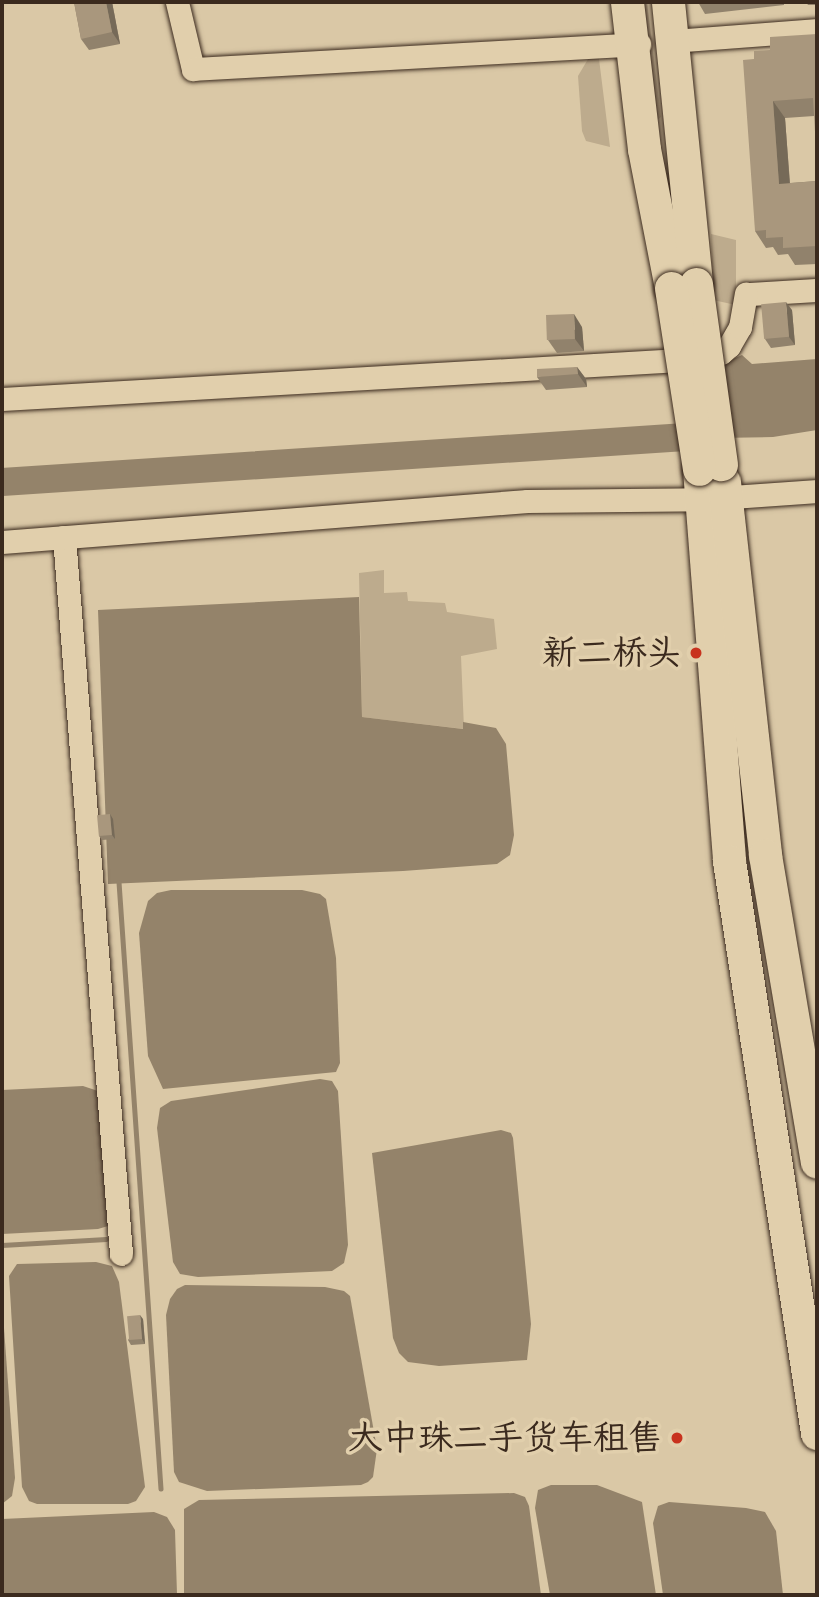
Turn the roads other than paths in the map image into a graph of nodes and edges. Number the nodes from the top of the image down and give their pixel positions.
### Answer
1 (177, 2) edge
2 (627, 2) edge
3 (668, 2) edge
4 (817, 30) edge
5 (672, 41) junction
6 (639, 44) dead end
7 (684, 286) junction
8 (817, 290) edge
9 (2, 399) edge
10 (712, 482) junction
11 (817, 491) edge
12 (64, 537) junction
13 (2, 542) edge
14 (817, 1162) edge
15 (121, 1254) dead end
16 (817, 1433) edge

1 - 6 street
2 - 7 highway
3 - 5 highway
4 - 5 street
5 - 7 highway
7 - 10 highway, bridge
8 - 9 street
10 - 11 street
10 - 12 street
10 - 14 highway
10 - 16 highway
12 - 13 street
12 - 15 street

